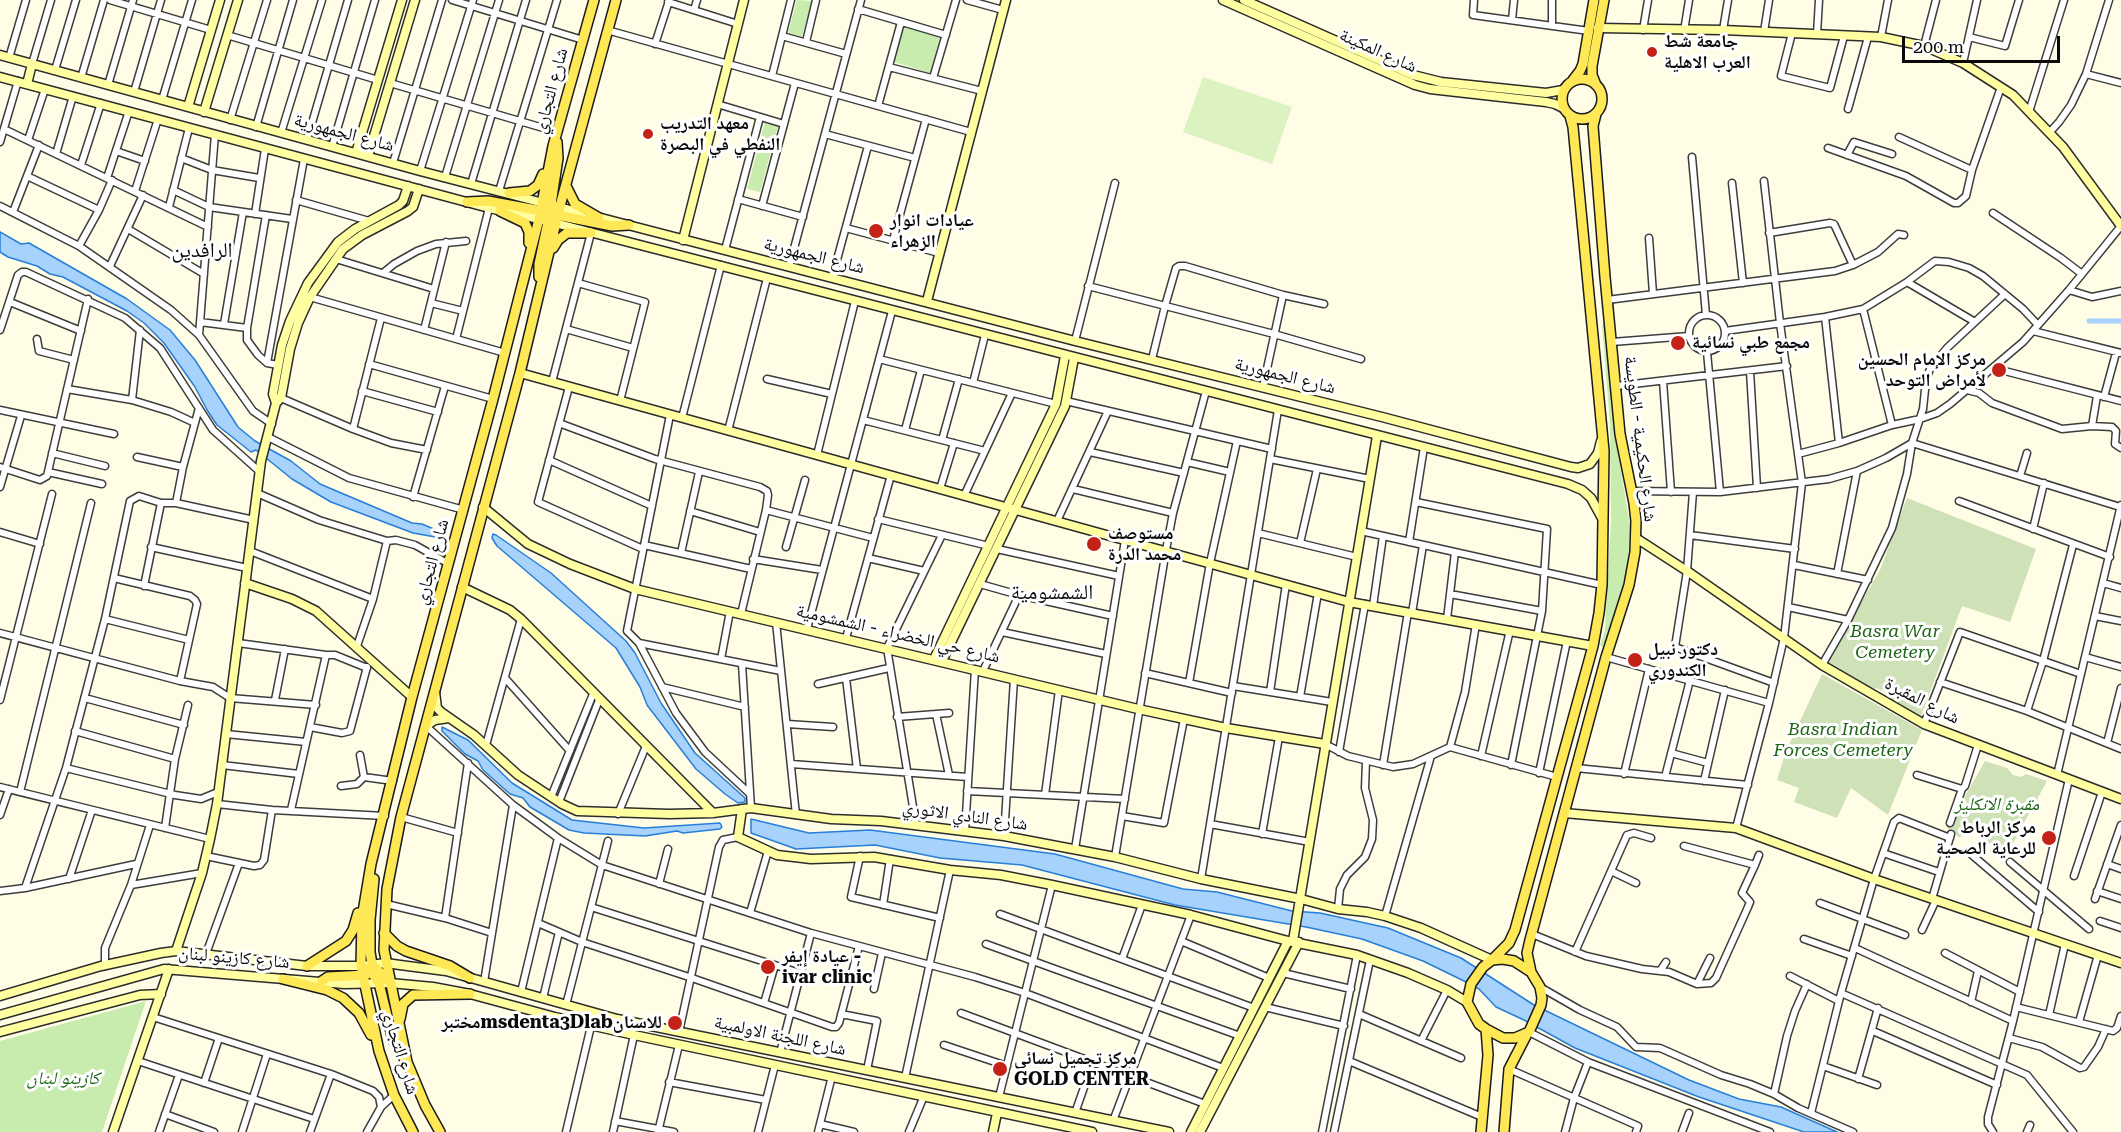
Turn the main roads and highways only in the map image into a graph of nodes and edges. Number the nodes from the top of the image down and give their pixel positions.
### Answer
1 (594, 0) edge
2 (616, 0) edge
3 (1594, 0) edge
4 (1604, 0) edge
5 (1594, 30) junction
6 (1572, 81) junction
7 (1596, 85) junction
8 (1567, 112) junction
9 (1596, 114) junction
10 (557, 134) junction
11 (552, 153) junction
12 (566, 185) junction
13 (504, 192) road end
14 (467, 202) road end
15 (500, 211) road end
16 (549, 213) junction
17 (599, 218) road end
18 (629, 225) road end
19 (591, 233) road end
20 (530, 255) junction
21 (546, 267) junction
22 (1605, 277) junction
23 (1588, 278) junction
24 (541, 289) junction
25 (1579, 696) junction
26 (1595, 700) junction
27 (1575, 713) junction
28 (1590, 718) junction
29 (371, 864) junction
30 (368, 882) junction
31 (384, 933) junction
32 (1492, 960) junction
33 (386, 963) junction
34 (307, 966) road end
35 (1531, 972) junction
36 (370, 974) junction
37 (470, 978) road end
38 (283, 979) road end
39 (322, 981) road end
40 (390, 983) junction
41 (470, 993) road end
42 (399, 1024) junction
43 (1486, 1029) junction
44 (1529, 1031) junction
45 (379, 1051) junction
46 (407, 1062) junction
47 (413, 1132) edge
48 (440, 1132) edge
49 (1482, 1132) edge
50 (1504, 1132) edge

1 - 10 main road, شارع التجاري
2 - 12 main road, شارع التجاري
3 - 5 main road
4 - 5 main road
5 - 6 main road
5 - 7 main road
6 - 7 main road
6 - 8 main road
7 - 9 main road
8 - 9 main road
8 - 23 main road, شارع الحكيمية - الطويسة
9 - 22 main road, شارع الحكيمية - الطويسة
10 - 11 main road, شارع التجاري
10 - 16 main road
11 - 13 main road
11 - 16 main road, شارع التجاري
12 - 16 main road, شارع التجاري
12 - 17 main road
14 - 16 main road
15 - 20 main road
16 - 18 main road
16 - 20 main road, شارع التجاري
16 - 21 main road, شارع التجاري
16 - 24 main road
19 - 21 main road
20 - 29 main road, شارع التجاري
21 - 24 main road, شارع التجاري
22 - 23 main road
22 - 26 main road, شارع الحكيمية - الطويسة
23 - 25 main road, شارع الحكيمية - الطويسة
24 - 31 main road, شارع التجاري
25 - 26 main road
25 - 27 main road, شارع الحكيمية - الطويسة
26 - 28 main road, شارع الحكيمية - الطويسة
27 - 28 main road
27 - 32 main road, شارع الحكيمية - الطويسة
28 - 35 main road, شارع الحكيمية - الطويسة
29 - 30 main road, شارع التجاري
29 - 36 main road, شارع التجاري
30 - 34 main road
30 - 36 main road, شارع التجاري
31 - 33 main road, شارع التجاري
31 - 37 main road
32 - 35 main road
32 - 43 main road
33 - 36 main road
33 - 40 main road, شارع التجاري
35 - 44 main road
36 - 39 main road
36 - 40 main road
36 - 45 main road, شارع التجاري
36 - 46 main road
38 - 45 main road
40 - 42 main road, شارع التجاري
41 - 42 main road
42 - 46 main road, شارع التجاري
43 - 44 main road
43 - 49 main road
44 - 50 main road
45 - 47 main road, شارع التجاري
46 - 48 main road, شارع التجاري

